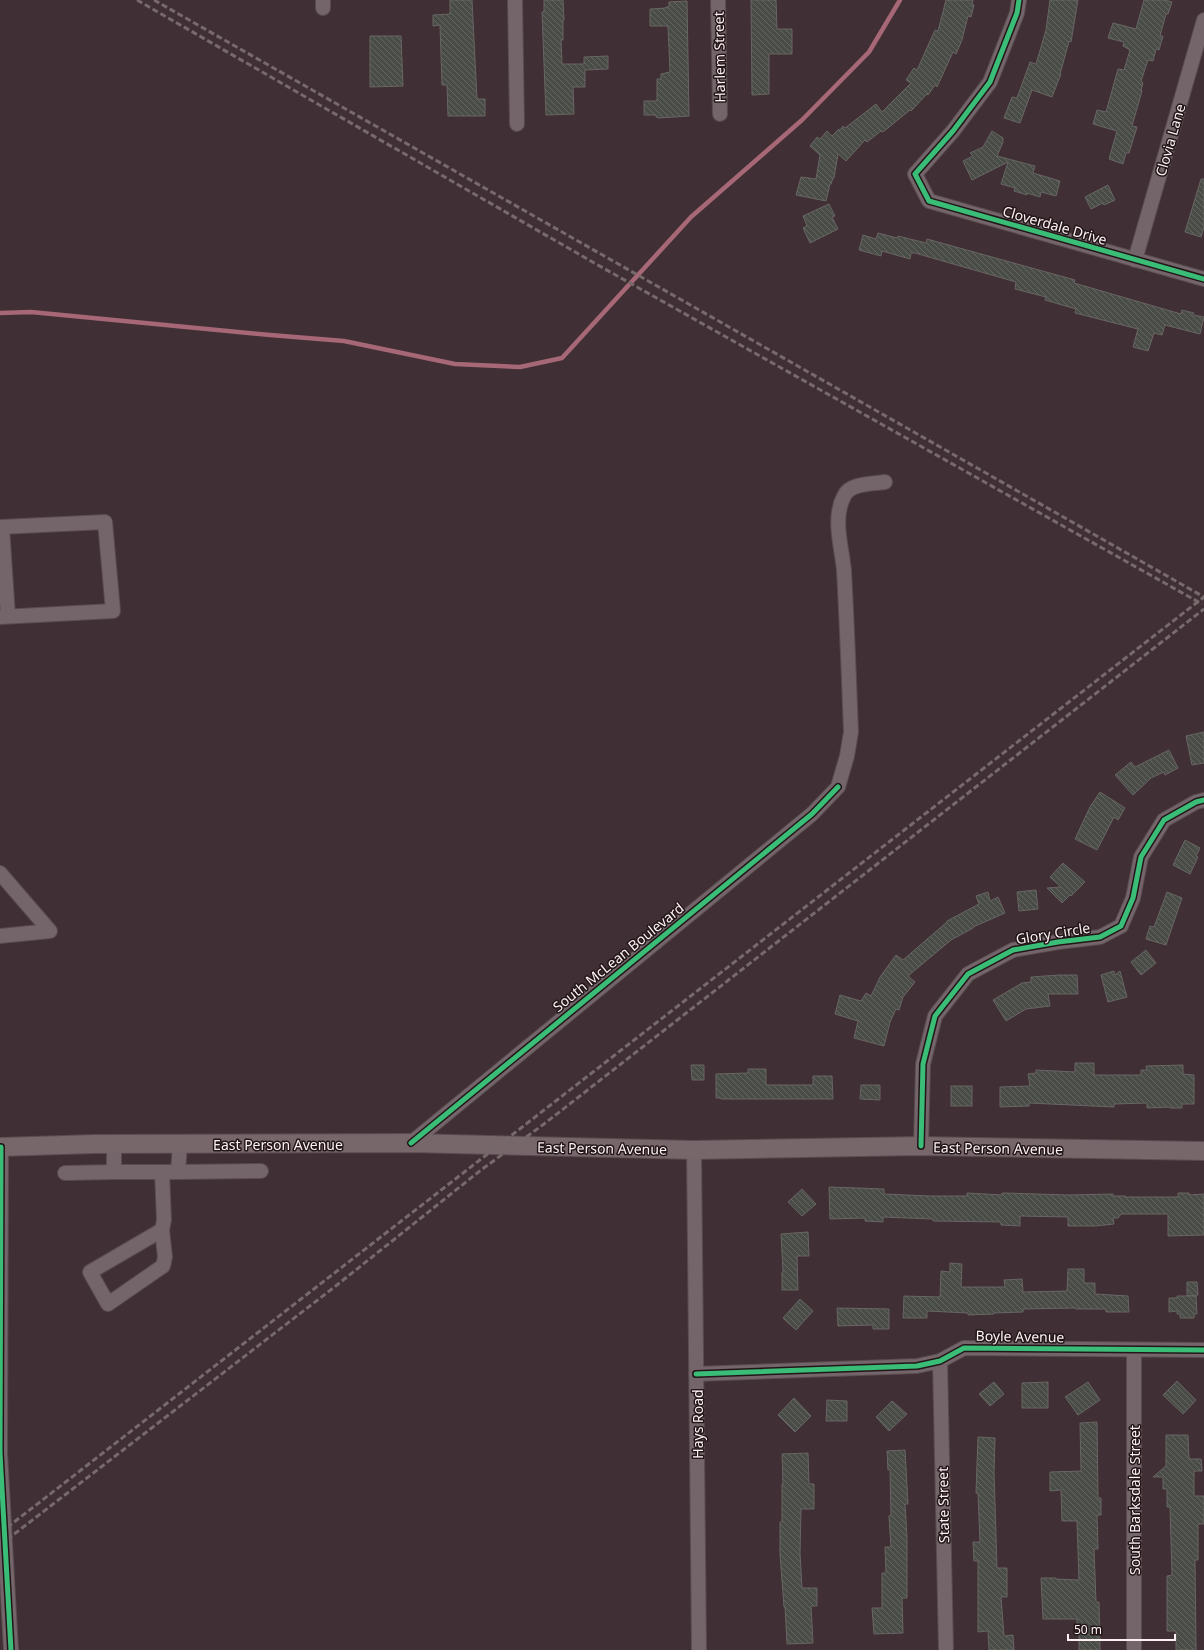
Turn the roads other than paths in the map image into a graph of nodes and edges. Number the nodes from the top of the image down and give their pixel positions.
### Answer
1 (515, 0) edge
2 (718, 0) edge
3 (1018, 0) edge
4 (1204, 20) edge
5 (720, 114) dead end
6 (517, 124) dead end
7 (1135, 260) junction
8 (1204, 279) edge
9 (885, 482) dead end
10 (1, 527) edge
11 (4, 617) edge
12 (1204, 800) edge
13 (0, 873) edge
14 (0, 936) edge
15 (411, 1143) junction
16 (114, 1144) junction
17 (180, 1144) junction
18 (921, 1146) junction
19 (0, 1147) edge
20 (694, 1150) junction
21 (1204, 1151) edge
22 (261, 1171) dead end
23 (114, 1172) junction
24 (162, 1172) junction
25 (178, 1172) junction
26 (65, 1173) dead end
27 (162, 1230) junction
28 (1134, 1350) junction
29 (1204, 1350) edge
30 (940, 1361) junction
31 (696, 1374) junction
32 (11, 1650) edge
33 (699, 1650) edge
34 (946, 1650) edge
35 (1134, 1650) edge

1 - 6 street
2 - 5 street, Harlem Street
3 - 7 street, Cloverdale Drive
4 - 7 street, Clovia Lane
7 - 8 street, Cloverdale Drive
9 - 15 street, South McLean Boulevard
10 - 11 street
10 - 11 street
12 - 18 street, Glory Circle
13 - 14 street
15 - 17 main road, East Person Avenue
15 - 20 main road, East Person Avenue
16 - 17 main road, East Person Avenue
16 - 19 main road, East Person Avenue
16 - 23 street
17 - 25 street
18 - 20 main road, East Person Avenue
18 - 21 main road, East Person Avenue
19 - 32 street
20 - 31 street, Hays Road
22 - 25 street
23 - 24 street
23 - 26 street
24 - 25 street
24 - 27 street
27 - 27 street
28 - 29 street, Boyle Avenue
28 - 30 street, Boyle Avenue
28 - 35 street, South Barksdale Street
30 - 31 street, Boyle Avenue
30 - 34 street, State Street
31 - 33 street, Hays Road

